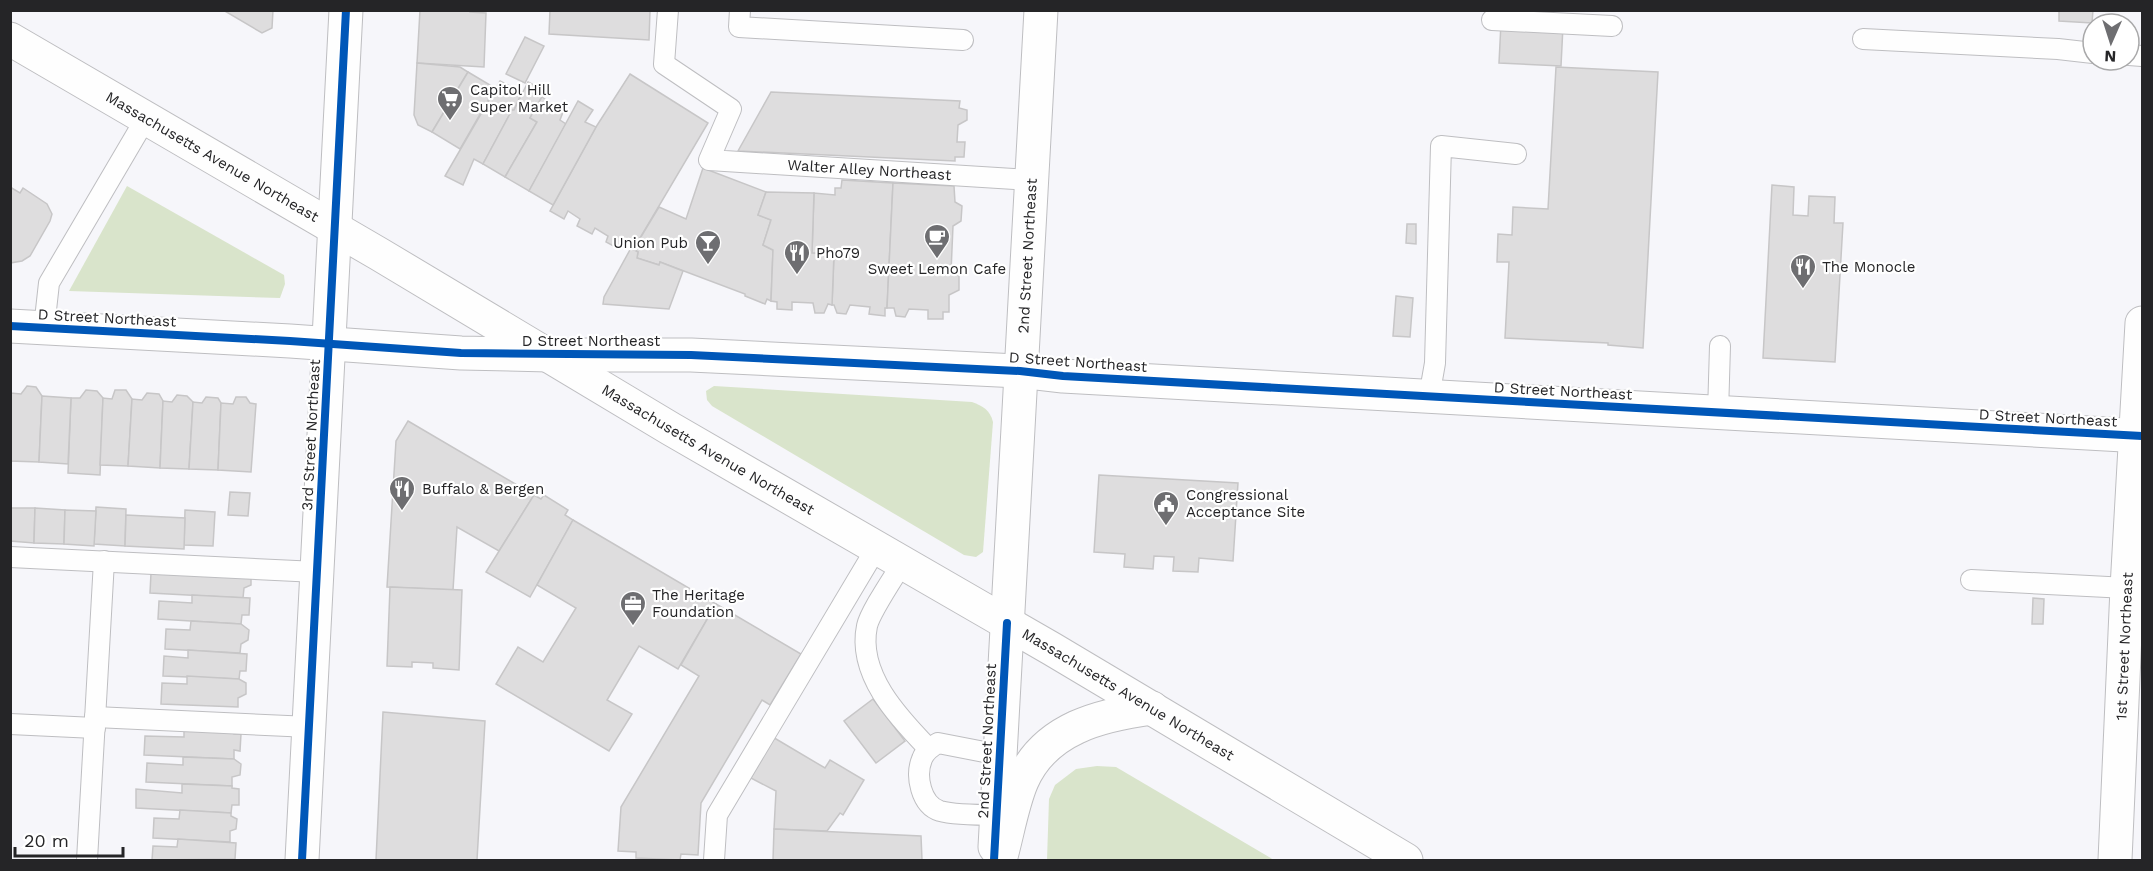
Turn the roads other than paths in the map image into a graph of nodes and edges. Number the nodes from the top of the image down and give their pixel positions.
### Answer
1 (346, 10) edge
2 (668, 10) edge
3 (740, 10) edge
4 (1041, 10) edge
5 (1492, 20) dead end
6 (1612, 26) dead end
7 (10, 39) edge
8 (1863, 39) dead end
9 (963, 40) dead end
10 (2081, 52) edge
11 (146, 118) junction
12 (1516, 154) dead end
13 (1031, 180) junction
14 (334, 228) junction
15 (2142, 323) edge
16 (10, 326) edge
17 (44, 328) junction
18 (329, 343) junction
19 (1720, 346) dead end
20 (549, 355) junction
21 (1020, 371) junction
22 (1430, 397) junction
23 (1718, 413) junction
24 (2139, 436) edge
25 (890, 555) junction
26 (10, 557) edge
27 (104, 561) junction
28 (317, 572) junction
29 (1971, 580) dead end
30 (2127, 588) junction
31 (1006, 623) junction
32 (1152, 708) junction
33 (95, 722) junction
34 (10, 724) edge
35 (310, 727) junction
36 (928, 748) junction
37 (1000, 755) junction
38 (996, 815) junction
39 (87, 861) edge
40 (302, 861) edge
41 (714, 861) edge
42 (994, 861) edge
43 (999, 861) edge
44 (1406, 861) edge
45 (2115, 861) edge

1 - 14 street, 3rd Street Northeast
2 - 13 lane, Walter Alley Northeast
3 - 9 lane
4 - 13 street, 2nd Street Northeast
5 - 6 lane
7 - 11 street, Massachusetts Avenue Northeast
8 - 10 lane
11 - 14 street, Massachusetts Avenue Northeast
11 - 17 lane
12 - 22 lane
13 - 21 street, 2nd Street Northeast
14 - 18 street, 3rd Street Northeast
14 - 20 street, Massachusetts Avenue Northeast
15 - 24 street, 1st Street Northeast
16 - 17 street, D Street Northeast
17 - 18 street, D Street Northeast
18 - 20 street, D Street Northeast
18 - 28 street, 3rd Street Northeast
19 - 23 lane
20 - 21 street, D Street Northeast
20 - 25 street, Massachusetts Avenue Northeast
21 - 22 street, D Street Northeast
21 - 31 street, 2nd Street Northeast
22 - 23 street, D Street Northeast
23 - 24 street, D Street Northeast
24 - 30 street, 1st Street Northeast
25 - 31 street, Massachusetts Avenue Northeast
25 - 36 lane
25 - 41 lane
26 - 27 lane
27 - 28 lane
27 - 33 lane
28 - 35 street, 3rd Street Northeast
29 - 30 lane
30 - 45 street, 1st Street Northeast
31 - 32 street, Massachusetts Avenue Northeast
31 - 37 street, 2nd Street Northeast
32 - 43 street
32 - 44 street, Massachusetts Avenue Northeast
33 - 34 lane
33 - 35 lane
33 - 39 lane
35 - 40 street, 3rd Street Northeast
36 - 37 lane
36 - 38 lane
37 - 38 street, 2nd Street Northeast
38 - 42 street, 2nd Street Northeast

